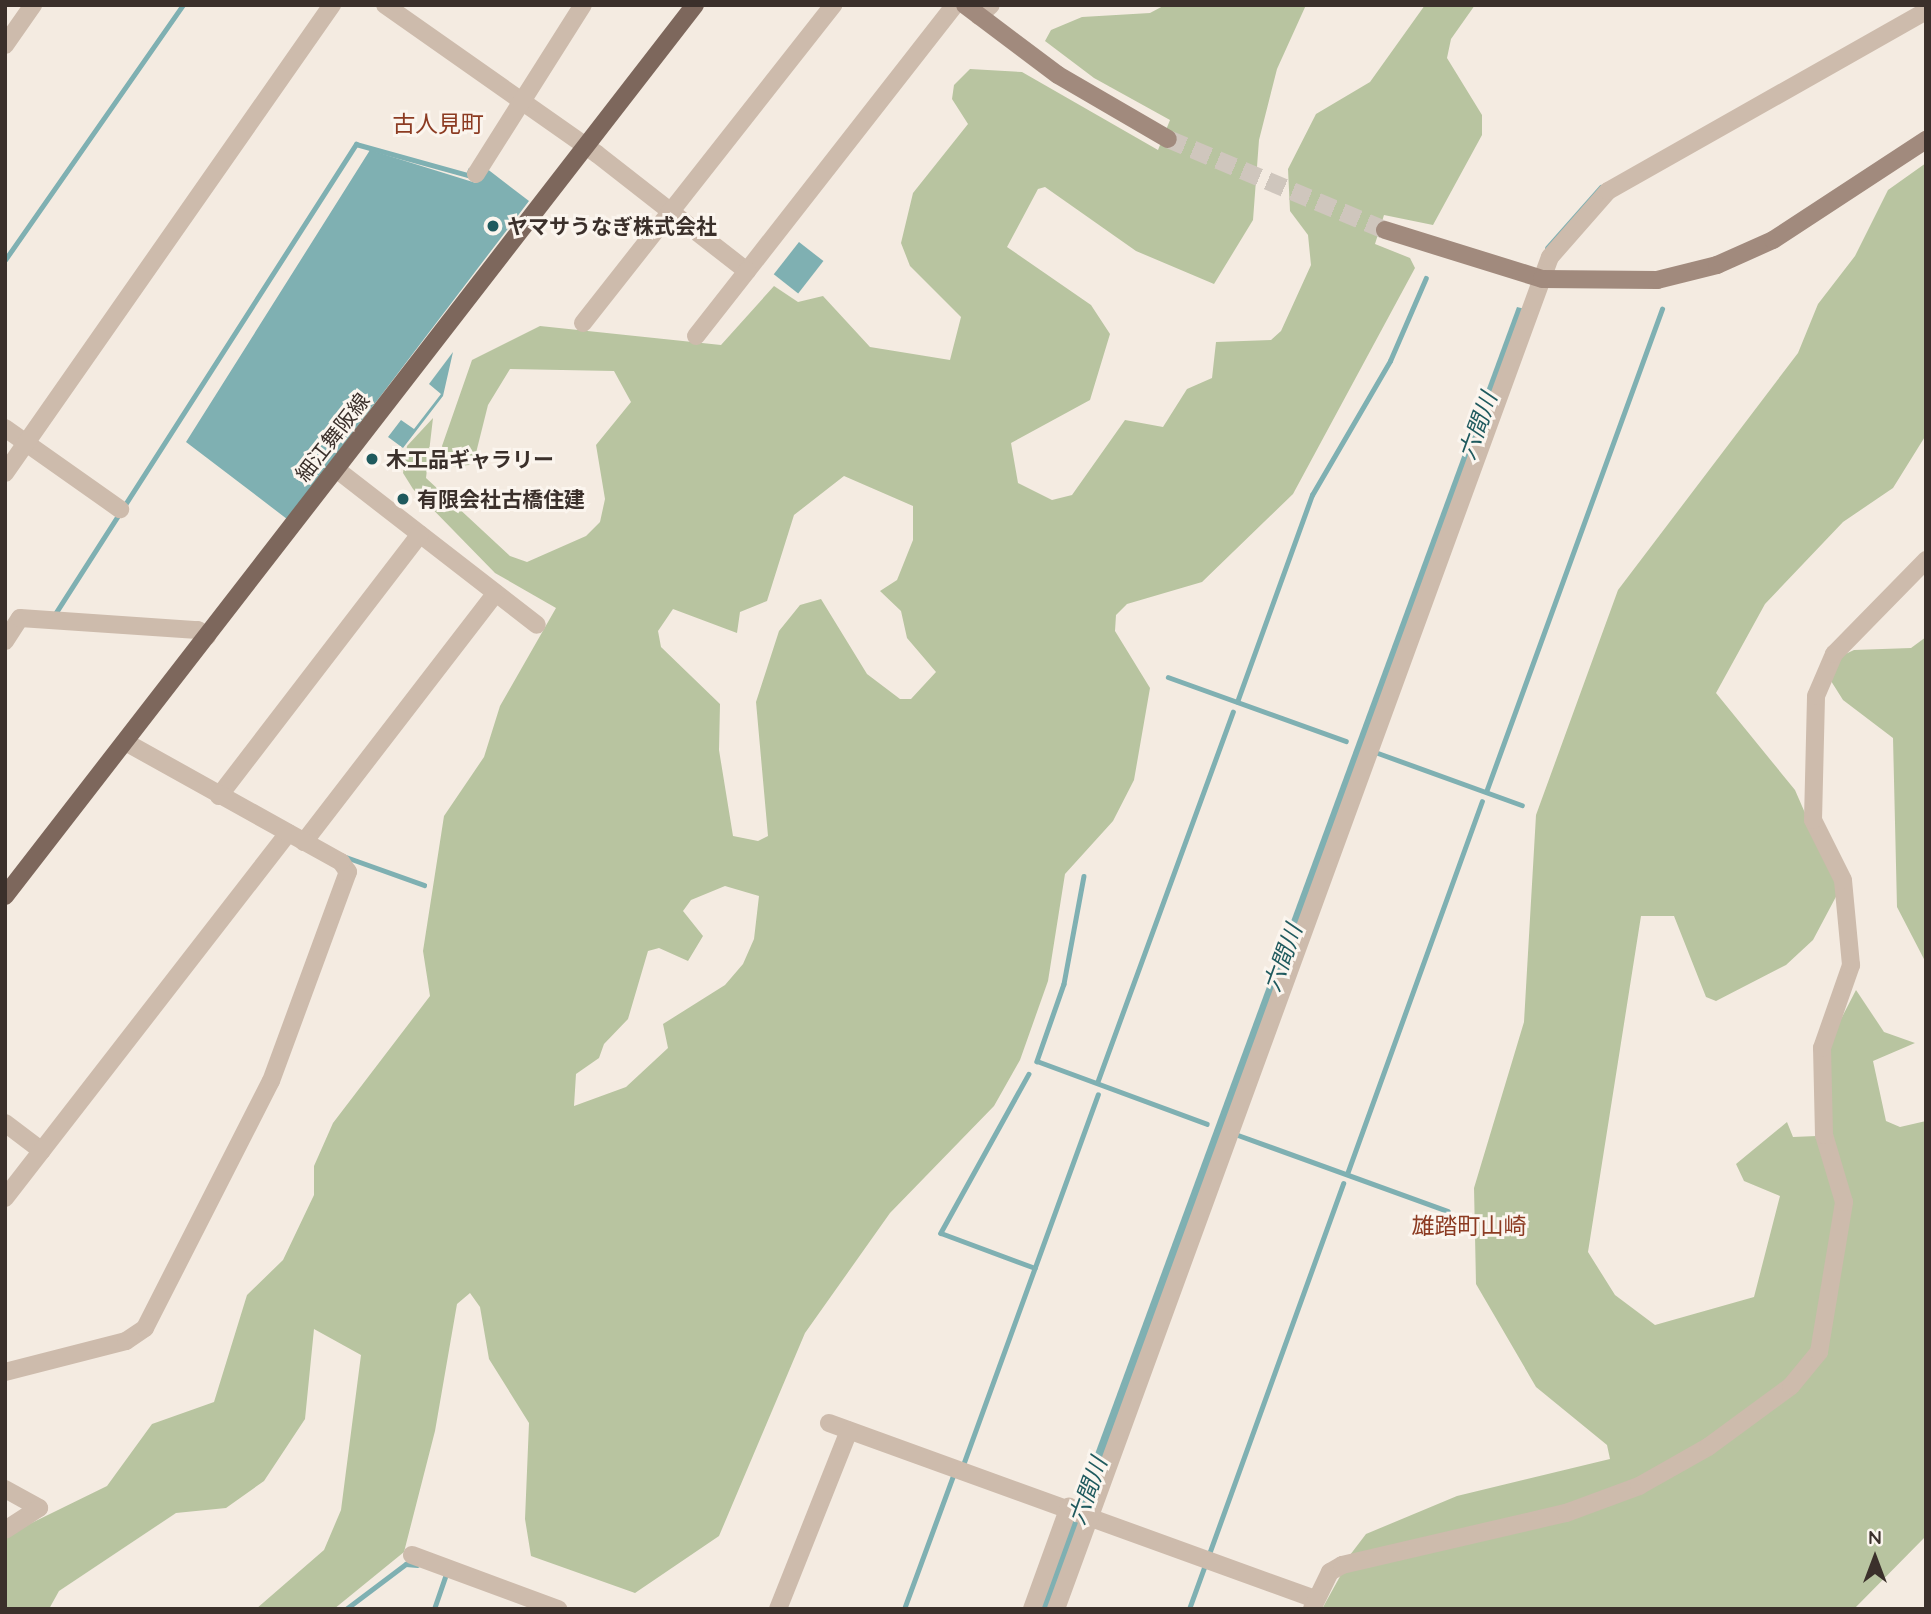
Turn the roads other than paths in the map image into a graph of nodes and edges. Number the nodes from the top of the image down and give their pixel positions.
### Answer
1 (33, 5) edge
2 (332, 5) edge
3 (385, 5) edge
4 (583, 5) edge
5 (695, 5) edge
6 (833, 5) edge
7 (955, 5) edge
8 (965, 5) edge
9 (985, 11) edge
10 (1926, 11) edge
11 (5, 45) edge
12 (522, 101) junction
13 (1168, 139) tunnel mouth
14 (1926, 140) edge
15 (586, 147) junction
16 (476, 174) dead end
17 (671, 212) junction
18 (1385, 230) tunnel mouth
19 (747, 271) junction
20 (1542, 279) junction
21 (583, 323) dead end
22 (696, 335) dead end
23 (5, 428) edge
24 (26, 443) junction
25 (336, 469) junction
26 (5, 472) edge
27 (120, 509) dead end
28 (420, 534) junction
29 (1926, 560) edge
30 (496, 593) junction
31 (537, 625) dead end
32 (207, 636) junction
33 (5, 641) edge
34 (125, 742) junction
35 (219, 796) junction
36 (296, 838) junction
37 (5, 896) edge
38 (5, 1123) edge
39 (42, 1151) junction
40 (5, 1198) edge
41 (5, 1372) edge
42 (829, 1423) dead end
43 (849, 1431) junction
44 (5, 1489) edge
45 (1077, 1514) junction
46 (5, 1530) edge
47 (412, 1555) dead end
48 (1313, 1604) edge
49 (535, 1605) edge
50 (558, 1609) edge
51 (778, 1609) edge
52 (1032, 1609) edge
53 (1056, 1609) edge

1 - 11 street
2 - 24 street
3 - 12 street
4 - 12 street
5 - 15 main road, 細江舞阪線
6 - 17 street
7 - 19 street
8 - 9 street
9 - 13 street
10 - 20 street
12 - 15 street
12 - 16 street
14 - 20 street
15 - 17 street
15 - 25 main road, 細江舞阪線
17 - 19 street
17 - 21 street
18 - 20 street
19 - 22 street
20 - 45 street
23 - 24 street
24 - 26 street
24 - 27 street
25 - 28 street
25 - 32 main road, 細江舞阪線
28 - 30 street
28 - 35 street
29 - 48 street
30 - 31 street
30 - 36 street
32 - 33 street
32 - 34 main road, 細江舞阪線
34 - 35 street
34 - 37 main road, 細江舞阪線
35 - 36 street
36 - 39 street
36 - 41 street
38 - 39 street
39 - 40 street
42 - 43 street
43 - 45 street
43 - 51 street
44 - 46 street
45 - 48 street
45 - 52 street
45 - 53 street
47 - 49 street
49 - 50 street

